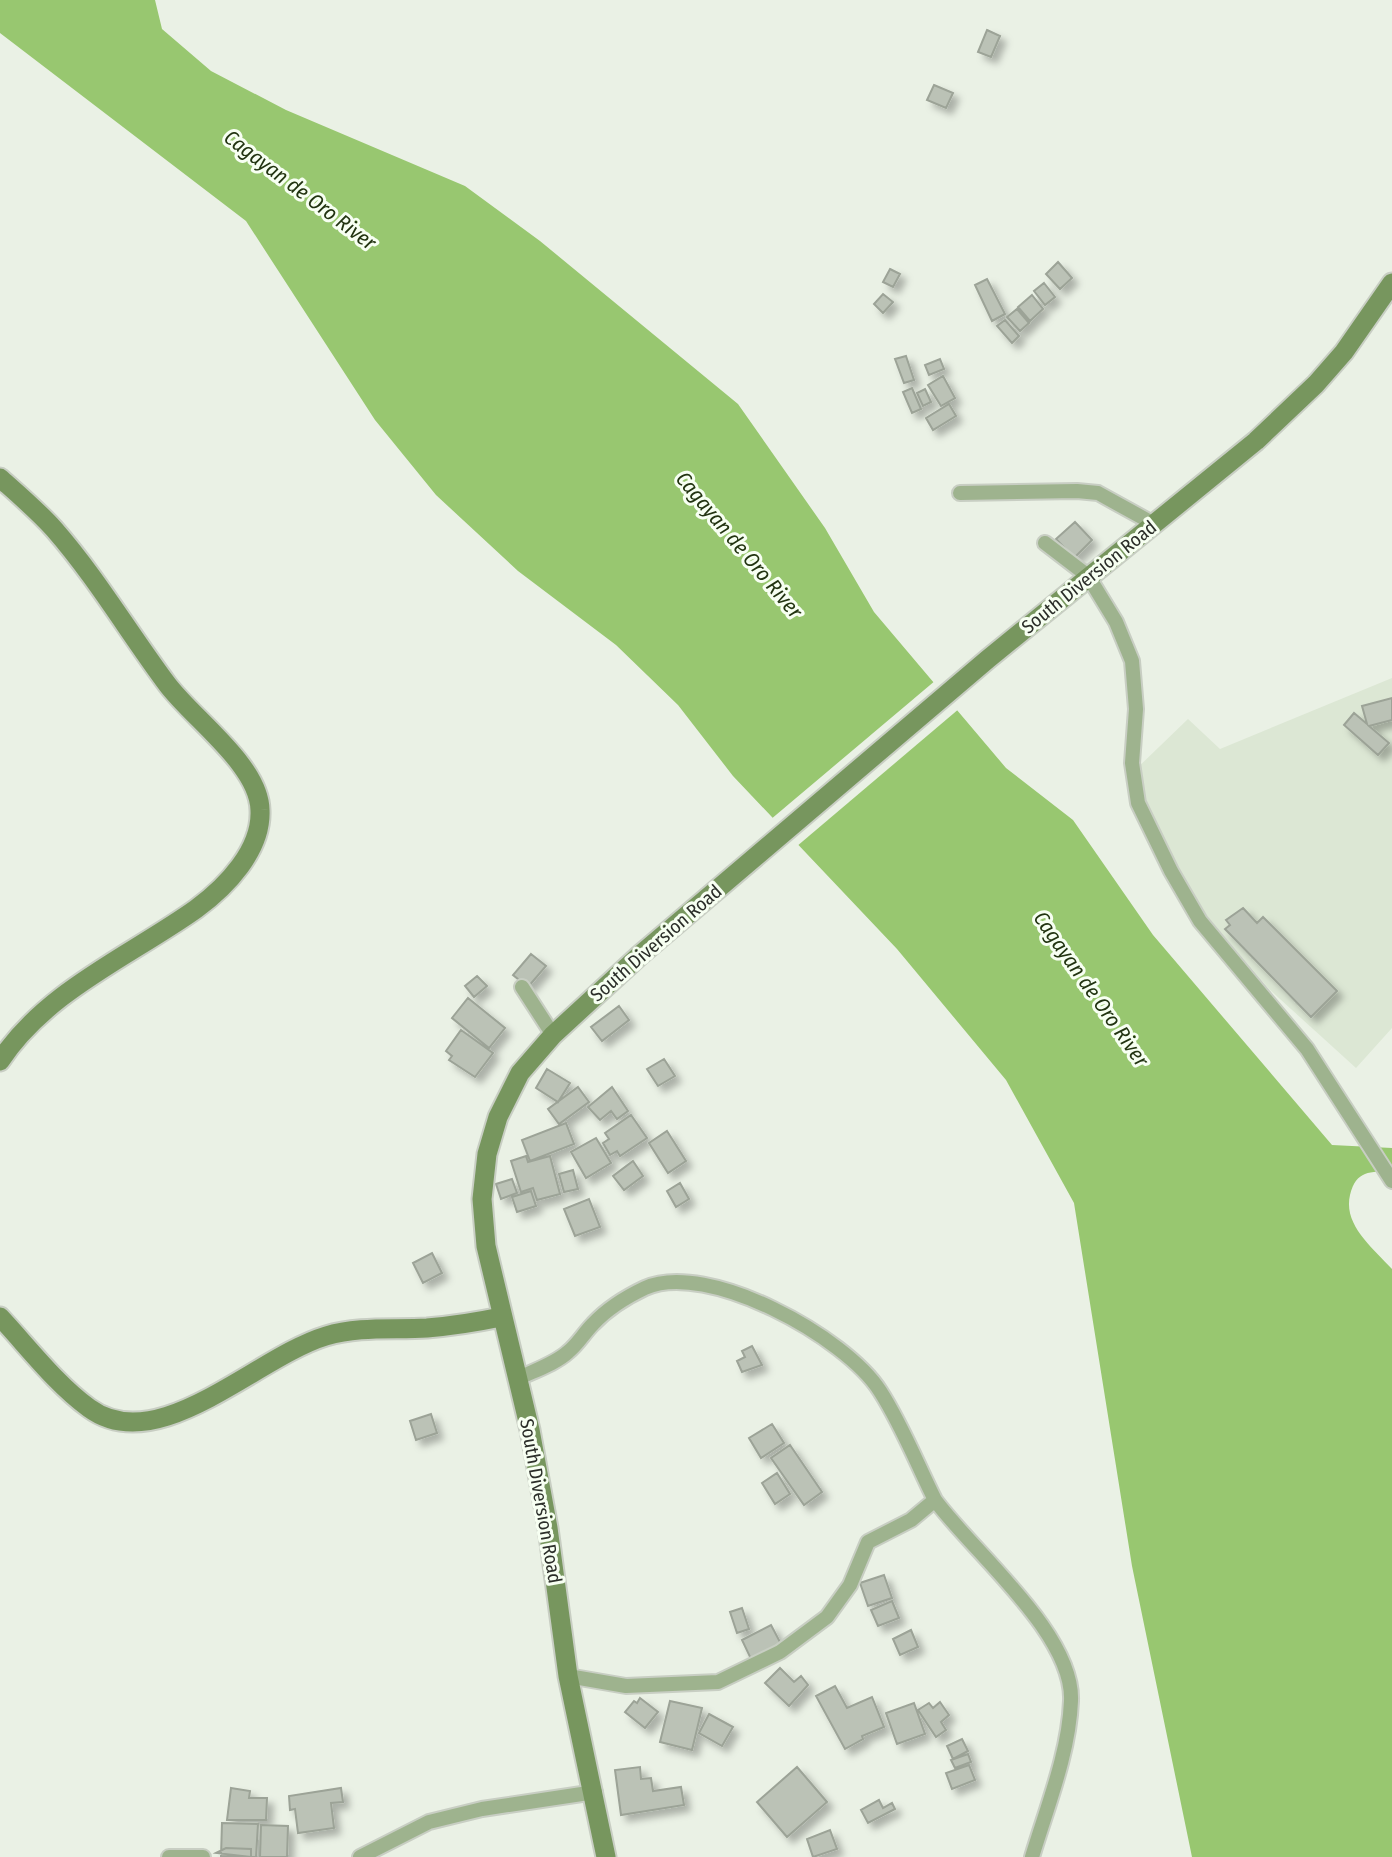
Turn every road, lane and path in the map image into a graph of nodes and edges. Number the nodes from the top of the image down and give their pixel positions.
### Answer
1 (1392, 283) edge
2 (0, 478) edge
3 (960, 493) dead end
4 (1154, 524) junction
5 (1045, 543) dead end
6 (1088, 576) junction
7 (522, 987) dead end
8 (553, 1035) junction
9 (0, 1061) edge
10 (1392, 1181) edge
11 (0, 1317) edge
12 (501, 1317) junction
13 (517, 1379) junction
14 (936, 1500) junction
15 (568, 1675) junction
16 (595, 1792) junction
17 (169, 1857) edge
18 (203, 1857) edge
19 (360, 1857) edge
20 (606, 1857) edge
21 (1032, 1857) edge

1 - 4 main road, South Diversion Road
2 - 9 main road
3 - 4 street
4 - 6 main road, South Diversion Road
5 - 6 street
6 - 8 main road, South Diversion Road
6 - 10 street
7 - 8 street
8 - 12 main road, South Diversion Road
11 - 12 main road
12 - 13 main road, South Diversion Road
13 - 14 street
13 - 15 main road, South Diversion Road
14 - 15 street
14 - 21 street
15 - 16 main road, South Diversion Road
16 - 19 street
16 - 20 main road, South Diversion Road
17 - 18 street

